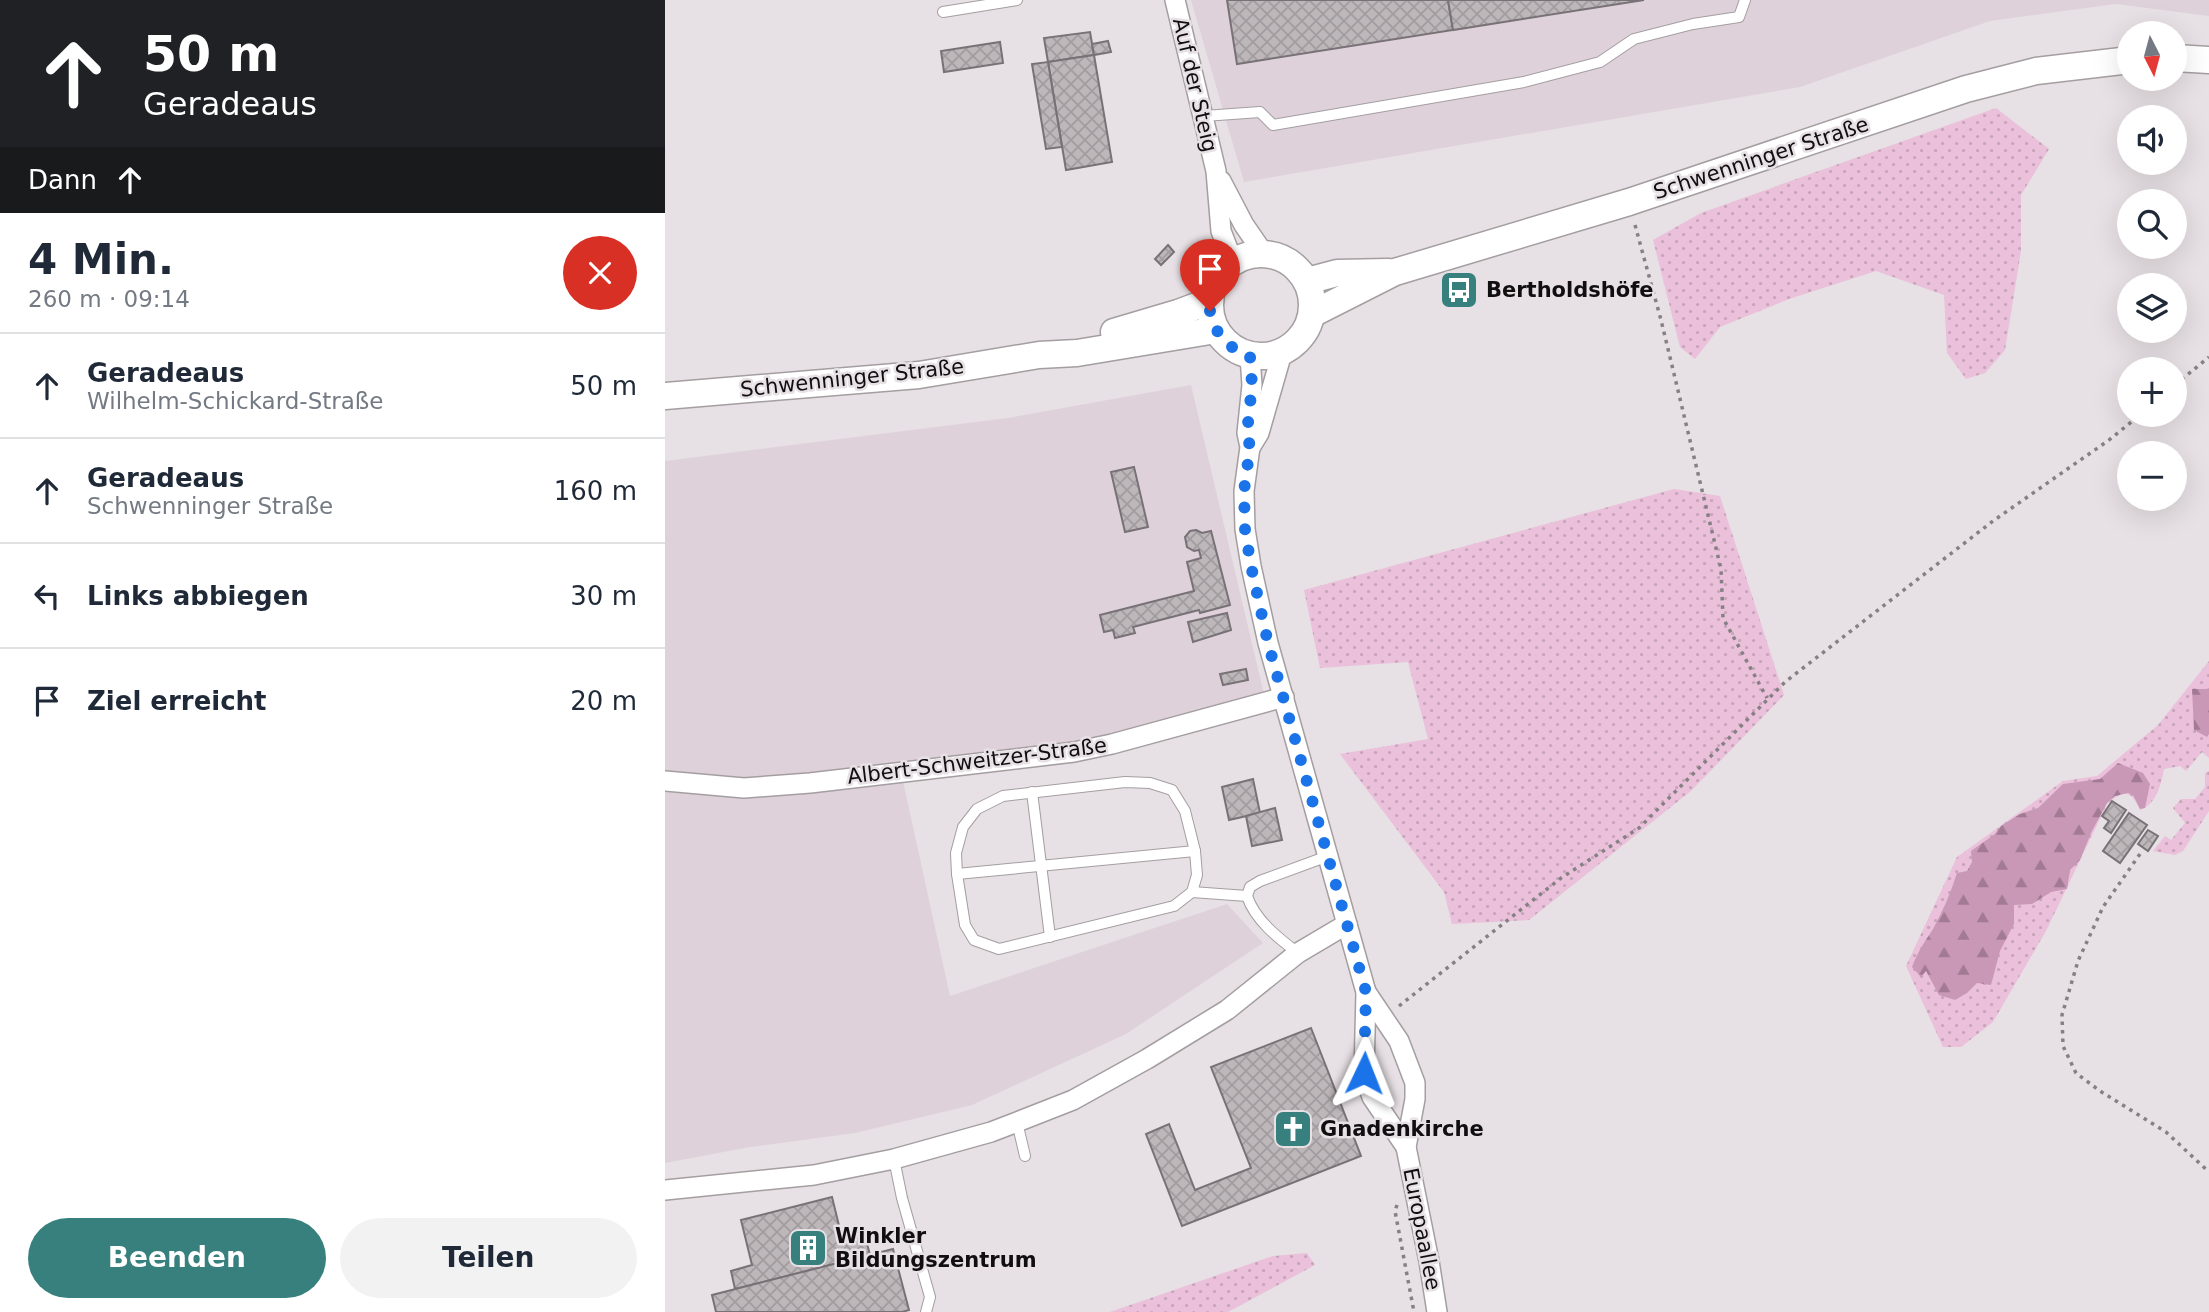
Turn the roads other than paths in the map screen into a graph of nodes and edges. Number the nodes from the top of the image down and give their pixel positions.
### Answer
1 (1017, 0) edge
2 (1175, 0) edge
3 (1745, 0) edge
4 (943, 12) dead end
5 (2187, 59) edge
6 (2209, 60) edge
7 (2117, 62) edge
8 (1204, 116) junction
9 (1216, 171) junction
10 (1264, 254) junction
11 (1233, 262) junction
12 (1395, 272) junction
13 (1307, 281) junction
14 (1210, 301) junction
15 (1312, 314) junction
16 (1216, 330) junction
17 (1282, 353) junction
18 (1039, 355) junction
19 (1250, 356) junction
20 (665, 396) edge
21 (1250, 453) junction
22 (1284, 697) junction
23 (665, 781) edge
24 (1033, 792) junction
25 (1195, 851) junction
26 (1328, 855) junction
27 (1041, 866) junction
28 (957, 874) junction
29 (1192, 892) junction
30 (1247, 896) junction
31 (1347, 924) junction
32 (1050, 937) junction
33 (1298, 953) junction
34 (1366, 992) junction
35 (1017, 1122) junction
36 (1406, 1147) junction
37 (1025, 1156) dead end
38 (894, 1159) junction
39 (665, 1190) edge
40 (926, 1312) edge
41 (1437, 1312) edge

1 - 4 lane
2 - 8 street, Auf der Steig
3 - 8 lane
5 - 6 main road
7 - 12 main road, Schwenninger Straße
8 - 9 street, Auf der Steig
9 - 10 street, Auf der Steig
9 - 11 street, Auf der Steig
10 - 11 main road
10 - 13 main road
11 - 14 main road
12 - 13 main road, Schwenninger Straße
12 - 15 main road, Schwenninger Straße
13 - 15 main road
14 - 16 main road
14 - 18 main road, Schwenninger Straße
15 - 17 main road
16 - 18 main road, Schwenninger Straße
16 - 19 main road
17 - 19 main road
17 - 21 street
18 - 20 main road, Schwenninger Straße
19 - 21 street
21 - 22 street, Europaallee
22 - 23 street, Albert-Schweitzer-Straße
22 - 26 street, Europaallee
24 - 25 lane
24 - 27 lane
24 - 28 lane
25 - 27 lane
25 - 29 lane
26 - 30 lane
26 - 31 street, Europaallee
27 - 28 lane
27 - 32 lane
28 - 32 lane
29 - 30 lane
29 - 32 lane
30 - 33 lane
31 - 33 street
31 - 34 street, Europaallee
33 - 35 street
34 - 36 street, Europaallee
34 - 36 street, Europaallee
35 - 37 lane
35 - 38 street
36 - 41 street, Europaallee
38 - 39 street
38 - 40 lane

